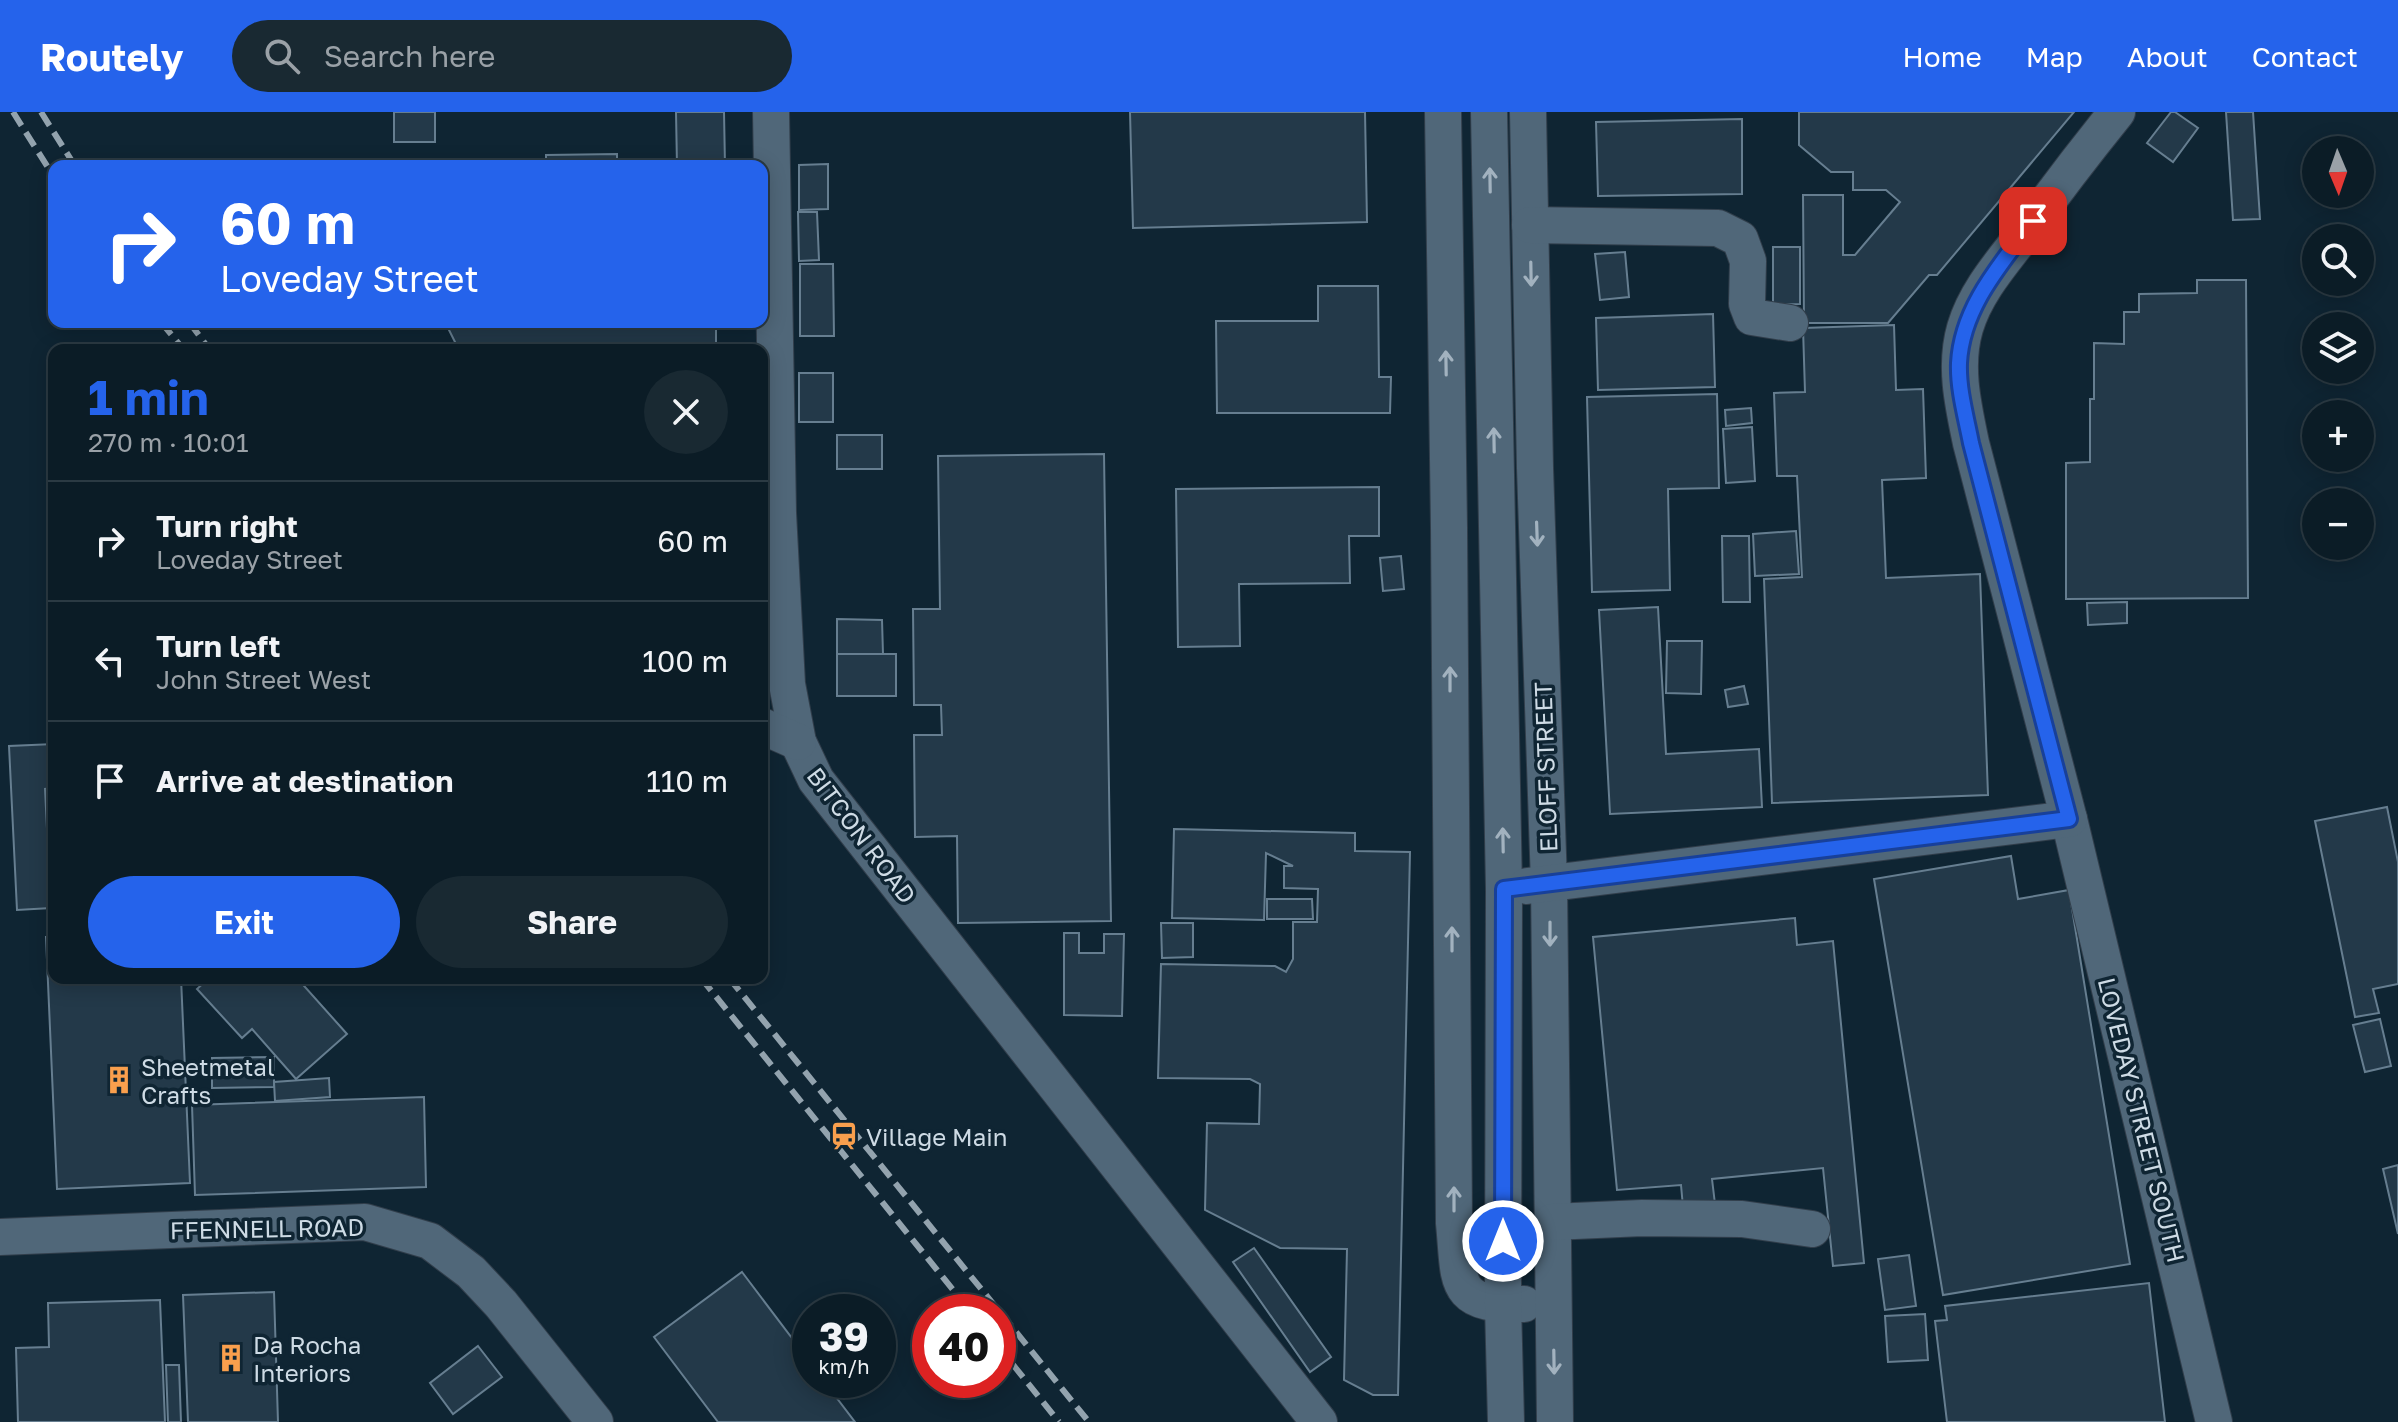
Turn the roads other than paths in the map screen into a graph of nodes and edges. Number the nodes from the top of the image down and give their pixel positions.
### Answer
1 (771, 112) edge
2 (1443, 112) edge
3 (1489, 112) edge
4 (1528, 112) edge
5 (2117, 112) edge
6 (1530, 225) junction
7 (1790, 323) dead end
8 (768, 729) edge
9 (798, 742) junction
10 (2069, 819) junction
11 (1549, 884) junction
12 (1504, 889) junction
13 (1552, 1222) junction
14 (1812, 1229) dead end
15 (0, 1237) edge
16 (1553, 1303) junction
17 (1503, 1305) junction
18 (595, 1422) edge
19 (1319, 1422) edge
20 (1506, 1422) edge
21 (1555, 1422) edge
22 (2214, 1422) edge

1 - 9 street, BITCON ROAD
17 -> 2 street
12 -> 3 street, ELOFF STREET
4 - 6 street, ELOFF STREET
5 - 10 street, LOVEDAY STREET SOUTH
6 - 7 street
6 -> 11 street, ELOFF STREET
8 - 9 street
9 - 19 street, BITCON ROAD
10 - 11 street
10 - 22 street, LOVEDAY STREET SOUTH
11 - 12 street
11 -> 13 street, ELOFF STREET
12 - 17 street, ELOFF STREET
13 - 14 street
13 - 16 street, ELOFF STREET
15 - 18 street, FFENNELL ROAD
16 - 17 street
16 -> 21 street, ELOFF STREET
17 - 20 street, ELOFF STREET

